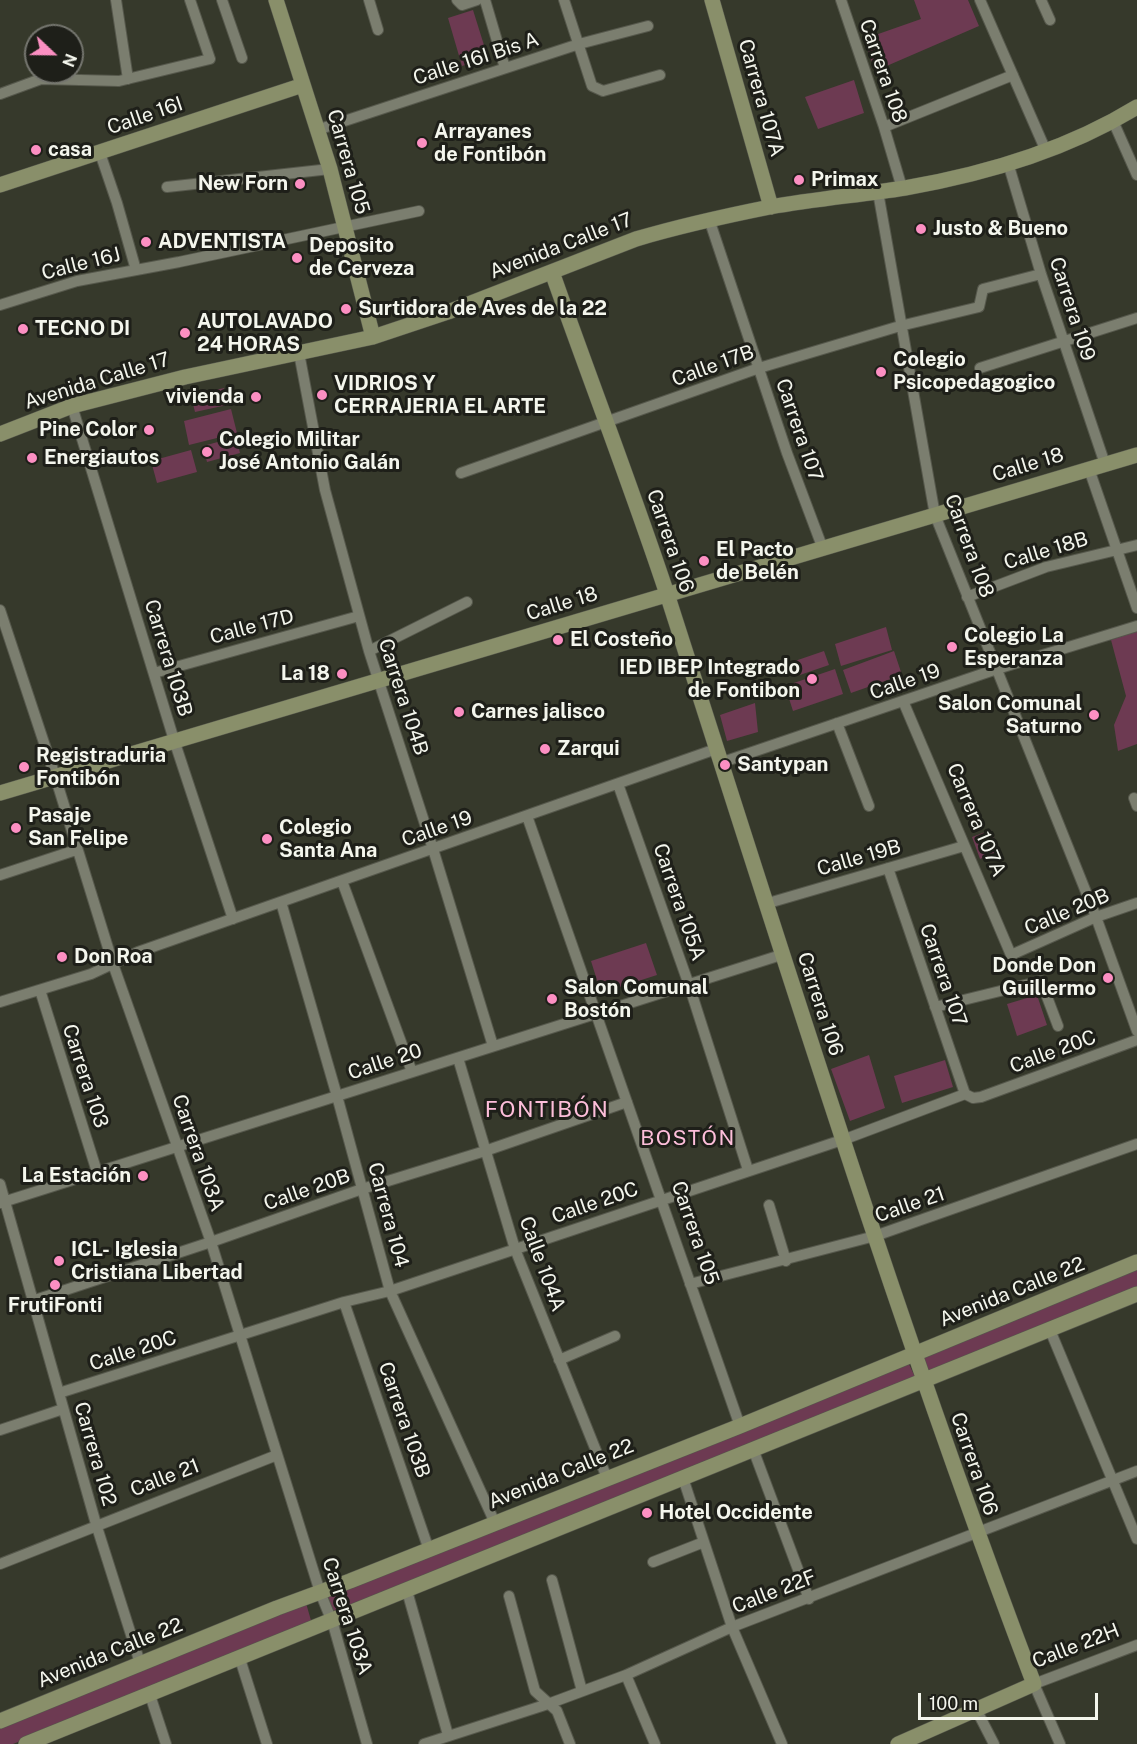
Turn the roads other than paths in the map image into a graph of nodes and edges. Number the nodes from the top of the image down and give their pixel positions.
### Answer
1 (116, 0) edge
2 (190, 0) edge
3 (222, 0) edge
4 (276, 0) edge
5 (369, 0) edge
6 (477, 0) edge
7 (485, 0) edge
8 (564, 0) edge
9 (712, 0) edge
10 (841, 0) edge
11 (980, 0) edge
12 (1041, 0) edge
13 (458, 2) edge
14 (1050, 20) dead end
15 (648, 26) dead end
16 (378, 30) dead end
17 (579, 44) junction
18 (242, 58) dead end
19 (505, 68) junction
20 (660, 75) dead end
21 (1013, 75) junction
22 (128, 79) junction
23 (303, 86) junction
24 (0, 94) edge
25 (1137, 107) edge
26 (1113, 122) junction
27 (884, 127) junction
28 (317, 130) junction
29 (1046, 152) junction
30 (100, 153) junction
31 (1008, 163) junction
32 (330, 169) junction
33 (1137, 175) edge
34 (0, 185) edge
35 (167, 187) dead end
36 (902, 188) junction
37 (878, 192) junction
38 (771, 207) junction
39 (419, 211) dead end
40 (709, 219) junction
41 (345, 228) junction
42 (136, 270) junction
43 (552, 272) junction
44 (1041, 274) junction
45 (0, 306) edge
46 (1137, 318) edge
47 (900, 326) junction
48 (373, 337) junction
49 (1064, 341) junction
50 (299, 354) junction
51 (759, 368) junction
52 (980, 368) dead end
53 (72, 406) junction
54 (606, 423) junction
55 (0, 434) edge
56 (1137, 455) edge
57 (1105, 464) junction
58 (1089, 469) junction
59 (461, 473) dead end
60 (935, 515) junction
61 (1137, 545) edge
62 (823, 549) junction
63 (1116, 549) junction
64 (667, 595) junction
65 (967, 597) junction
66 (467, 602) dead end
67 (1137, 608) edge
68 (0, 610) edge
69 (359, 616) junction
70 (1137, 626) edge
71 (369, 651) junction
72 (997, 669) junction
73 (154, 673) junction
74 (379, 681) junction
75 (903, 701) junction
76 (837, 723) junction
77 (174, 740) junction
78 (718, 756) junction
79 (55, 776) junction
80 (618, 784) junction
81 (0, 793) edge
82 (869, 806) dead end
83 (527, 816) junction
84 (964, 846) junction
85 (433, 849) junction
86 (76, 850) junction
87 (888, 868) junction
88 (0, 875) edge
89 (342, 881) junction
90 (281, 902) junction
91 (1137, 903) edge
92 (765, 904) junction
93 (1096, 917) junction
94 (233, 919) junction
95 (781, 955) junction
96 (1011, 955) joint
97 (113, 964) junction
98 (688, 985) junction
99 (40, 990) junction
100 (0, 1002) edge
101 (935, 1007) junction
102 (596, 1014) junction
103 (1058, 1026) dead end
104 (1137, 1031) edge
105 (1137, 1040) edge
106 (493, 1046) junction
107 (458, 1058) junction
108 (412, 1072) junction
109 (965, 1094) junction
110 (337, 1096) junction
111 (627, 1102) junction
112 (842, 1138) junction
113 (1137, 1143) edge
114 (177, 1147) junction
115 (485, 1151) junction
116 (748, 1170) junction
117 (97, 1172) junction
118 (0, 1184) edge
119 (362, 1190) junction
120 (661, 1200) junction
121 (3, 1202) edge
122 (769, 1205) dead end
123 (875, 1236) junction
124 (211, 1242) junction
125 (514, 1249) junction
126 (786, 1261) junction
127 (1137, 1262) edge
128 (690, 1284) junction
129 (390, 1291) junction
130 (1137, 1294) edge
131 (32, 1301) junction
132 (345, 1302) junction
133 (1050, 1330) junction
134 (240, 1335) junction
135 (615, 1336) dead end
136 (914, 1355) junction
137 (559, 1360) junction
138 (923, 1380) junction
139 (59, 1393) junction
140 (63, 1409) junction
141 (740, 1426) junction
142 (0, 1430) edge
143 (753, 1449) junction
144 (277, 1455) junction
145 (1137, 1471) edge
146 (607, 1478) junction
147 (683, 1478) junction
148 (1112, 1481) junction
149 (495, 1523) junction
150 (96, 1524) junction
151 (976, 1533) junction
152 (1137, 1539) edge
153 (704, 1542) junction
154 (429, 1550) junction
155 (653, 1562) dead end
156 (0, 1564) edge
157 (552, 1580) dead end
158 (407, 1591) junction
159 (320, 1592) junction
160 (509, 1596) dead end
161 (809, 1599) junction
162 (331, 1620) junction
163 (732, 1627) junction
164 (1137, 1646) edge
165 (240, 1659) junction
166 (140, 1663) junction
167 (626, 1675) junction
168 (1034, 1684) junction
169 (582, 1691) junction
170 (150, 1695) junction
171 (548, 1704) junction
172 (977, 1711) junction
173 (0, 1721) edge
174 (448, 1735) junction
175 (26, 1744) edge
176 (166, 1744) edge
177 (267, 1744) edge
178 (367, 1744) edge
179 (424, 1744) edge
180 (570, 1744) edge
181 (655, 1744) edge
182 (782, 1744) edge
183 (898, 1744) edge
184 (994, 1744) edge
185 (1060, 1744) edge

1 - 22 street
2 - 22 street
3 - 18 street
4 - 23 street, Carrera 105
5 - 16 street
6 - 13 street
7 - 19 street
8 - 17 street
9 - 38 street, Carrera 107A
10 - 27 street, Carrera 108
11 - 21 street
12 - 14 street
15 - 17 street, Calle 16I Bis A
17 - 19 street, Calle 16I Bis A
17 - 20 street
19 - 28 street, Calle 16I Bis A
21 - 27 street
21 - 29 street
22 - 24 street
23 - 28 street, Carrera 105
23 - 30 street, Calle 16I
25 - 26 street, Avenida Calle 17
26 - 29 street, Avenida Calle 17
26 - 33 street
27 - 36 street, Carrera 108
28 - 32 street, Carrera 105
29 - 31 street, Avenida Calle 17
30 - 34 street, Calle 16I
30 - 42 street
31 - 36 street, Avenida Calle 17
31 - 44 street, Carrera 109
32 - 35 street
32 - 41 street, Carrera 105
36 - 37 street, Avenida Calle 17
37 - 38 street, Avenida Calle 17
37 - 47 street, Carrera 108
38 - 40 street, Avenida Calle 17
39 - 41 street, Calle 16J
40 - 43 street, Avenida Calle 17
40 - 51 street, Carrera 107
41 - 42 street, Calle 16J
41 - 48 street, Carrera 105
42 - 45 street, Calle 16J
43 - 48 street, Avenida Calle 17
43 - 54 street, Carrera 106
44 - 47 street, Calle 17B
44 - 49 street, Carrera 109
46 - 49 street
47 - 51 street, Calle 17B
47 - 60 street, Carrera 108
48 - 50 street, Avenida Calle 17
49 - 52 street
49 - 57 street, Carrera 109
50 - 53 street, Avenida Calle 17
50 - 69 street, Carrera 104B
51 - 54 street, Calle 17B
51 - 62 street, Carrera 107
53 - 55 street, Avenida Calle 17
53 - 73 street, Carrera 103B
54 - 59 street, Calle 17B
54 - 64 street, Carrera 106
56 - 57 street, Calle 18
57 - 58 street, Calle 18
58 - 60 street, Calle 18
58 - 63 street
60 - 62 street, Calle 18
60 - 65 street, Carrera 108
61 - 63 street, Calle 18B
62 - 64 street, Calle 18
63 - 65 street, Calle 18B
63 - 67 street
64 - 74 street, Calle 18
64 - 78 street, Carrera 106
65 - 72 street, Carrera 108
66 - 71 street
68 - 79 street, Carrera 103A
69 - 71 street, Carrera 104B
69 - 73 street, Calle 17D
70 - 72 street, Calle 19
71 - 74 street, Carrera 104B
72 - 75 street, Calle 19
72 - 93 street, Carrera 108
73 - 77 street, Carrera 103B
74 - 77 street, Calle 18
74 - 85 street, Carrera 104B
75 - 76 street, Calle 19
75 - 84 street, Carrera 107A
76 - 78 street, Calle 19
76 - 82 street
77 - 79 street, Calle 18
77 - 94 street, Carrera 103B
78 - 80 street, Calle 19
78 - 92 street, Carrera 106
79 - 81 street, Calle 18
79 - 86 street, Carrera 103A
80 - 83 street, Calle 19
80 - 98 street, Carrera 105A
83 - 85 street, Calle 19
83 - 102 street, Carrera 105
84 - 87 street, Calle 19B
84 - 96 street, Carrera 107A
85 - 89 street, Calle 19
85 - 106 street, Carrera 104B
86 - 88 street
86 - 97 street, Carrera 103A
87 - 92 street, Calle 19B
87 - 101 street, Carrera 107
89 - 90 street, Calle 19
89 - 108 street
90 - 94 street, Calle 19
90 - 110 street, Carrera 104
91 - 93 street, Calle 20B
92 - 95 street, Carrera 106
93 - 96 street, Calle 20B
93 - 104 street, Carrera 108
94 - 97 street, Calle 19
95 - 98 street, Calle 20
95 - 112 street, Carrera 106
97 - 99 street, Calle 19
97 - 114 street, Carrera 103A
98 - 102 street, Calle 20
98 - 116 street, Carrera 105A
99 - 100 street, Calle 19
99 - 117 street, Carrera 103
101 - 103 street
101 - 109 street, Carrera 107
102 - 106 street, Calle 20
102 - 111 street, Carrera 105
105 - 109 street, Calle 20C
106 - 107 street, Calle 20
107 - 108 street, Calle 20
107 - 115 street, Calle 104A
108 - 110 street, Calle 20
109 - 112 street, Calle 20C
110 - 114 street, Calle 20
110 - 119 street, Carrera 104
111 - 115 street, Calle 20B
111 - 120 street, Carrera 105
112 - 116 street, Calle 20C
112 - 123 street, Carrera 106
113 - 123 street, Calle 21
114 - 117 street, Calle 20
114 - 124 street, Carrera 103A
115 - 119 street, Calle 20B
115 - 125 street, Calle 104A
116 - 120 street, Calle 20C
117 - 121 street, Calle 20
118 - 121 street, Carrera 102
119 - 124 street, Calle 20B
119 - 129 street, Carrera 104
120 - 125 street, Calle 20C
120 - 128 street, Carrera 105
121 - 131 street, Carrera 102
122 - 126 street
123 - 126 street, Calle 21
123 - 136 street, Carrera 106
124 - 131 street, Calle 20B
124 - 134 street, Carrera 103A
125 - 129 street, Calle 20C
125 - 137 street, Calle 104A
126 - 128 street, Calle 21
127 - 136 street, Avenida Calle 22
128 - 141 street, Carrera 105
129 - 132 street, Calle 20C
129 - 149 street, Carrera 104
130 - 133 street
131 - 139 street, Carrera 102
132 - 134 street, Calle 20C
132 - 154 street, Carrera 103B
133 - 138 street
133 - 148 street
134 - 139 street, Calle 20C
134 - 144 street, Carrera 103A
135 - 137 street
136 - 138 street, Carrera 106
136 - 141 street, Avenida Calle 22
137 - 146 street, Calle 104A
138 - 143 street
138 - 151 street, Carrera 106
139 - 140 street, Carrera 102
140 - 142 street
140 - 150 street, Carrera 102
141 - 146 street, Avenida Calle 22
143 - 147 street
143 - 161 street
144 - 150 street, Calle 21
144 - 159 street, Carrera 103A
145 - 148 street, Calle 22F
146 - 149 street, Avenida Calle 22
147 - 153 street
147 - 158 street
148 - 151 street, Calle 22F
148 - 152 street
149 - 154 street, Avenida Calle 22
150 - 156 street, Calle 21
150 - 166 street, Carrera 102
151 - 161 street, Calle 22F
151 - 168 street, Carrera 106
153 - 155 street
153 - 163 street
154 - 159 street, Avenida Calle 22
157 - 169 street
158 - 162 street
158 - 174 street
159 - 162 street, Carrera 103A
159 - 166 street, Avenida Calle 22
160 - 171 street
161 - 163 street, Calle 22F
162 - 165 street
162 - 178 street, Carrera 103A
163 - 167 street, Calle 22F
163 - 182 street
164 - 168 street, Calle 22H
165 - 170 street
165 - 177 street
166 - 173 street, Avenida Calle 22
167 - 169 street, Calle 22F
167 - 181 street
168 - 172 street, Calle 22H
168 - 185 street, Carrera 106
169 - 171 street, Calle 22F
170 - 175 street
170 - 176 street
171 - 174 street, Calle 22F
171 - 180 street
172 - 183 street, Calle 22H
172 - 184 street
174 - 179 street, Calle 22F

